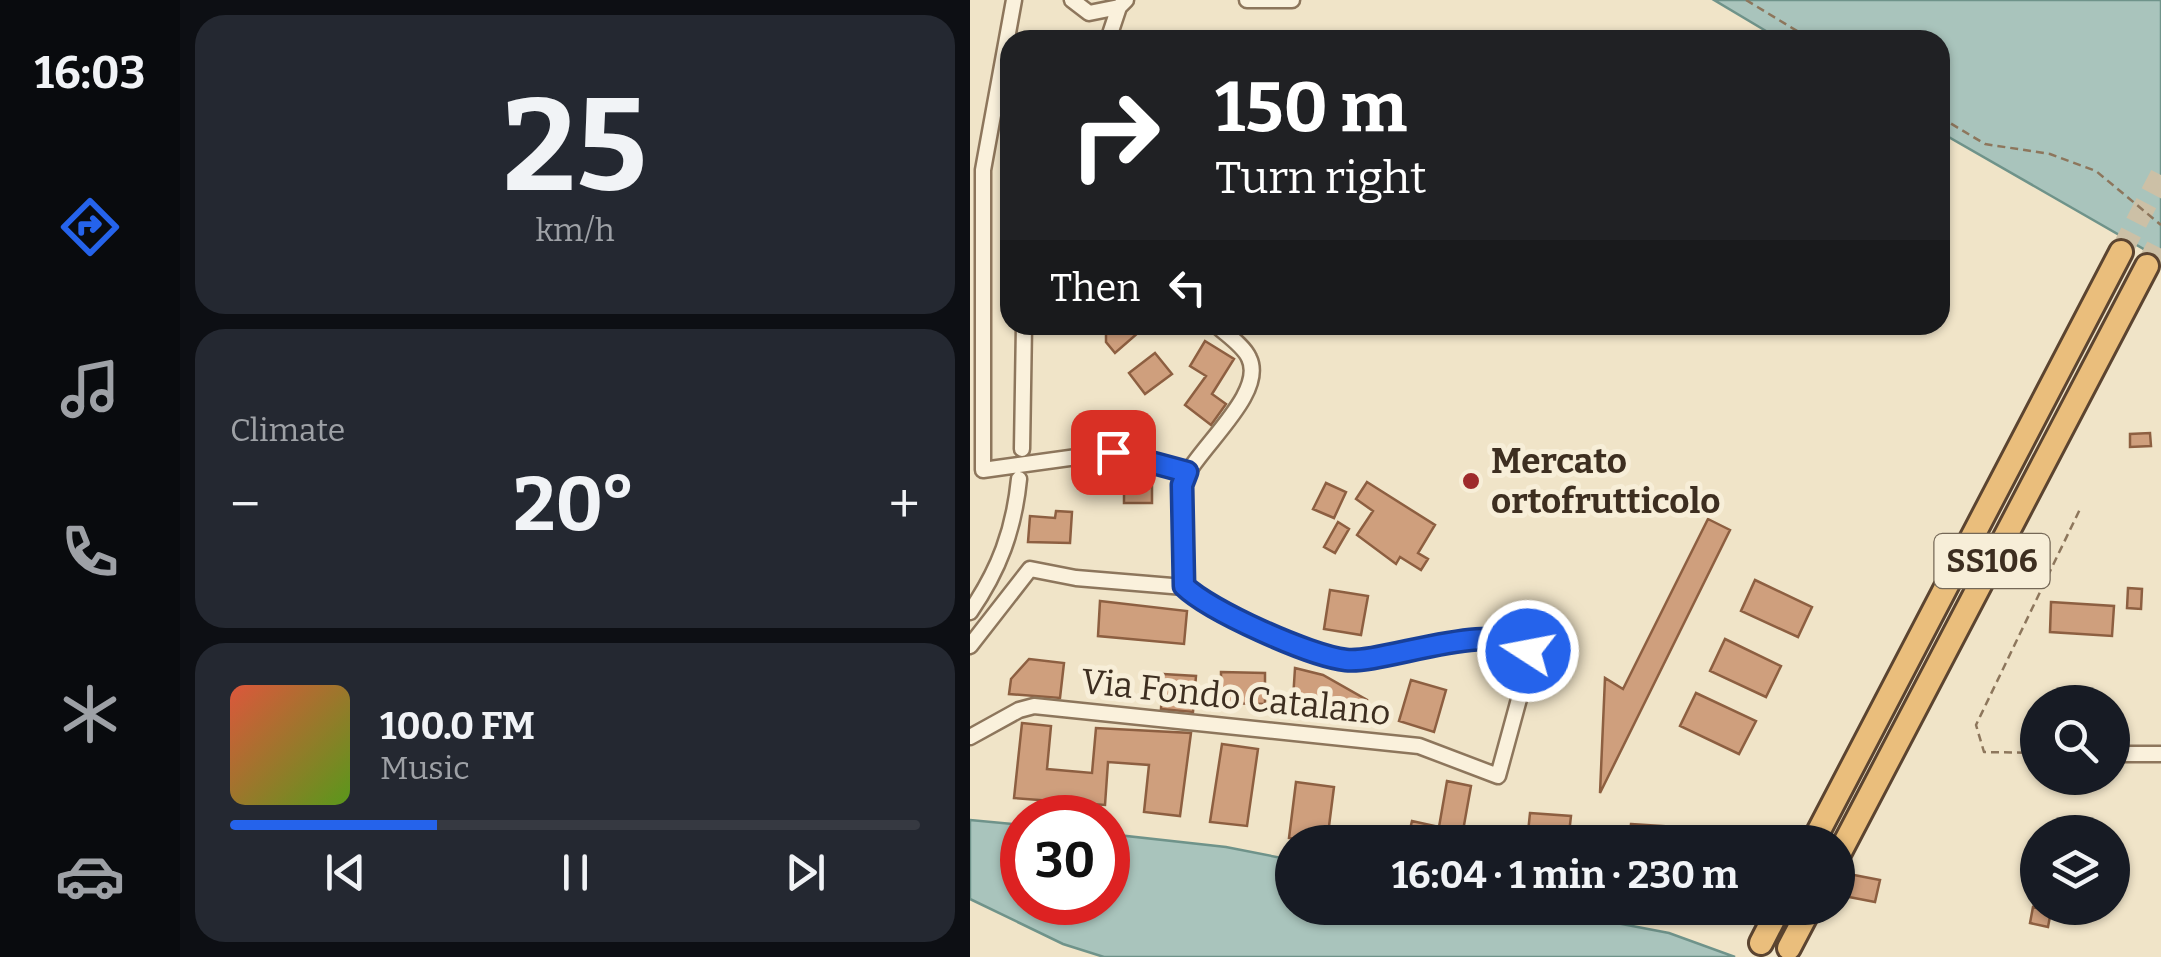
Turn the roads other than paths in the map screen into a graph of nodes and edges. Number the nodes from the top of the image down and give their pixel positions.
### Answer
1 (1014, 0) edge
2 (1072, 0) edge
3 (1247, 0) edge
4 (1292, 0) edge
5 (1122, 3) edge
6 (1009, 30) edge
7 (1112, 30) edge
8 (1000, 77) edge
9 (2121, 252) tunnel mouth
10 (2148, 266) tunnel mouth
11 (1024, 335) edge
12 (1226, 335) edge
13 (1022, 449) dead end
14 (1187, 472) junction
15 (1019, 479) dead end
16 (1184, 586) junction
17 (970, 612) edge
18 (970, 646) edge
19 (970, 737) edge
20 (2130, 754) edge
21 (2161, 754) edge
22 (1822, 825) edge
23 (1854, 825) edge
24 (1770, 925) edge
25 (1801, 925) edge
26 (1761, 943) dead end
27 (1789, 948) dead end

1 - 6 street
2 - 5 street
3 - 4 street
5 - 7 street
8 - 14 street
9 - 22 highway, SS106
10 - 23 highway, SS106
11 - 13 street
12 - 14 street
14 - 16 street
15 - 17 street
16 - 18 street
16 - 19 street, Via Fondo Catalano
20 - 21 street
24 - 26 highway
25 - 27 highway

